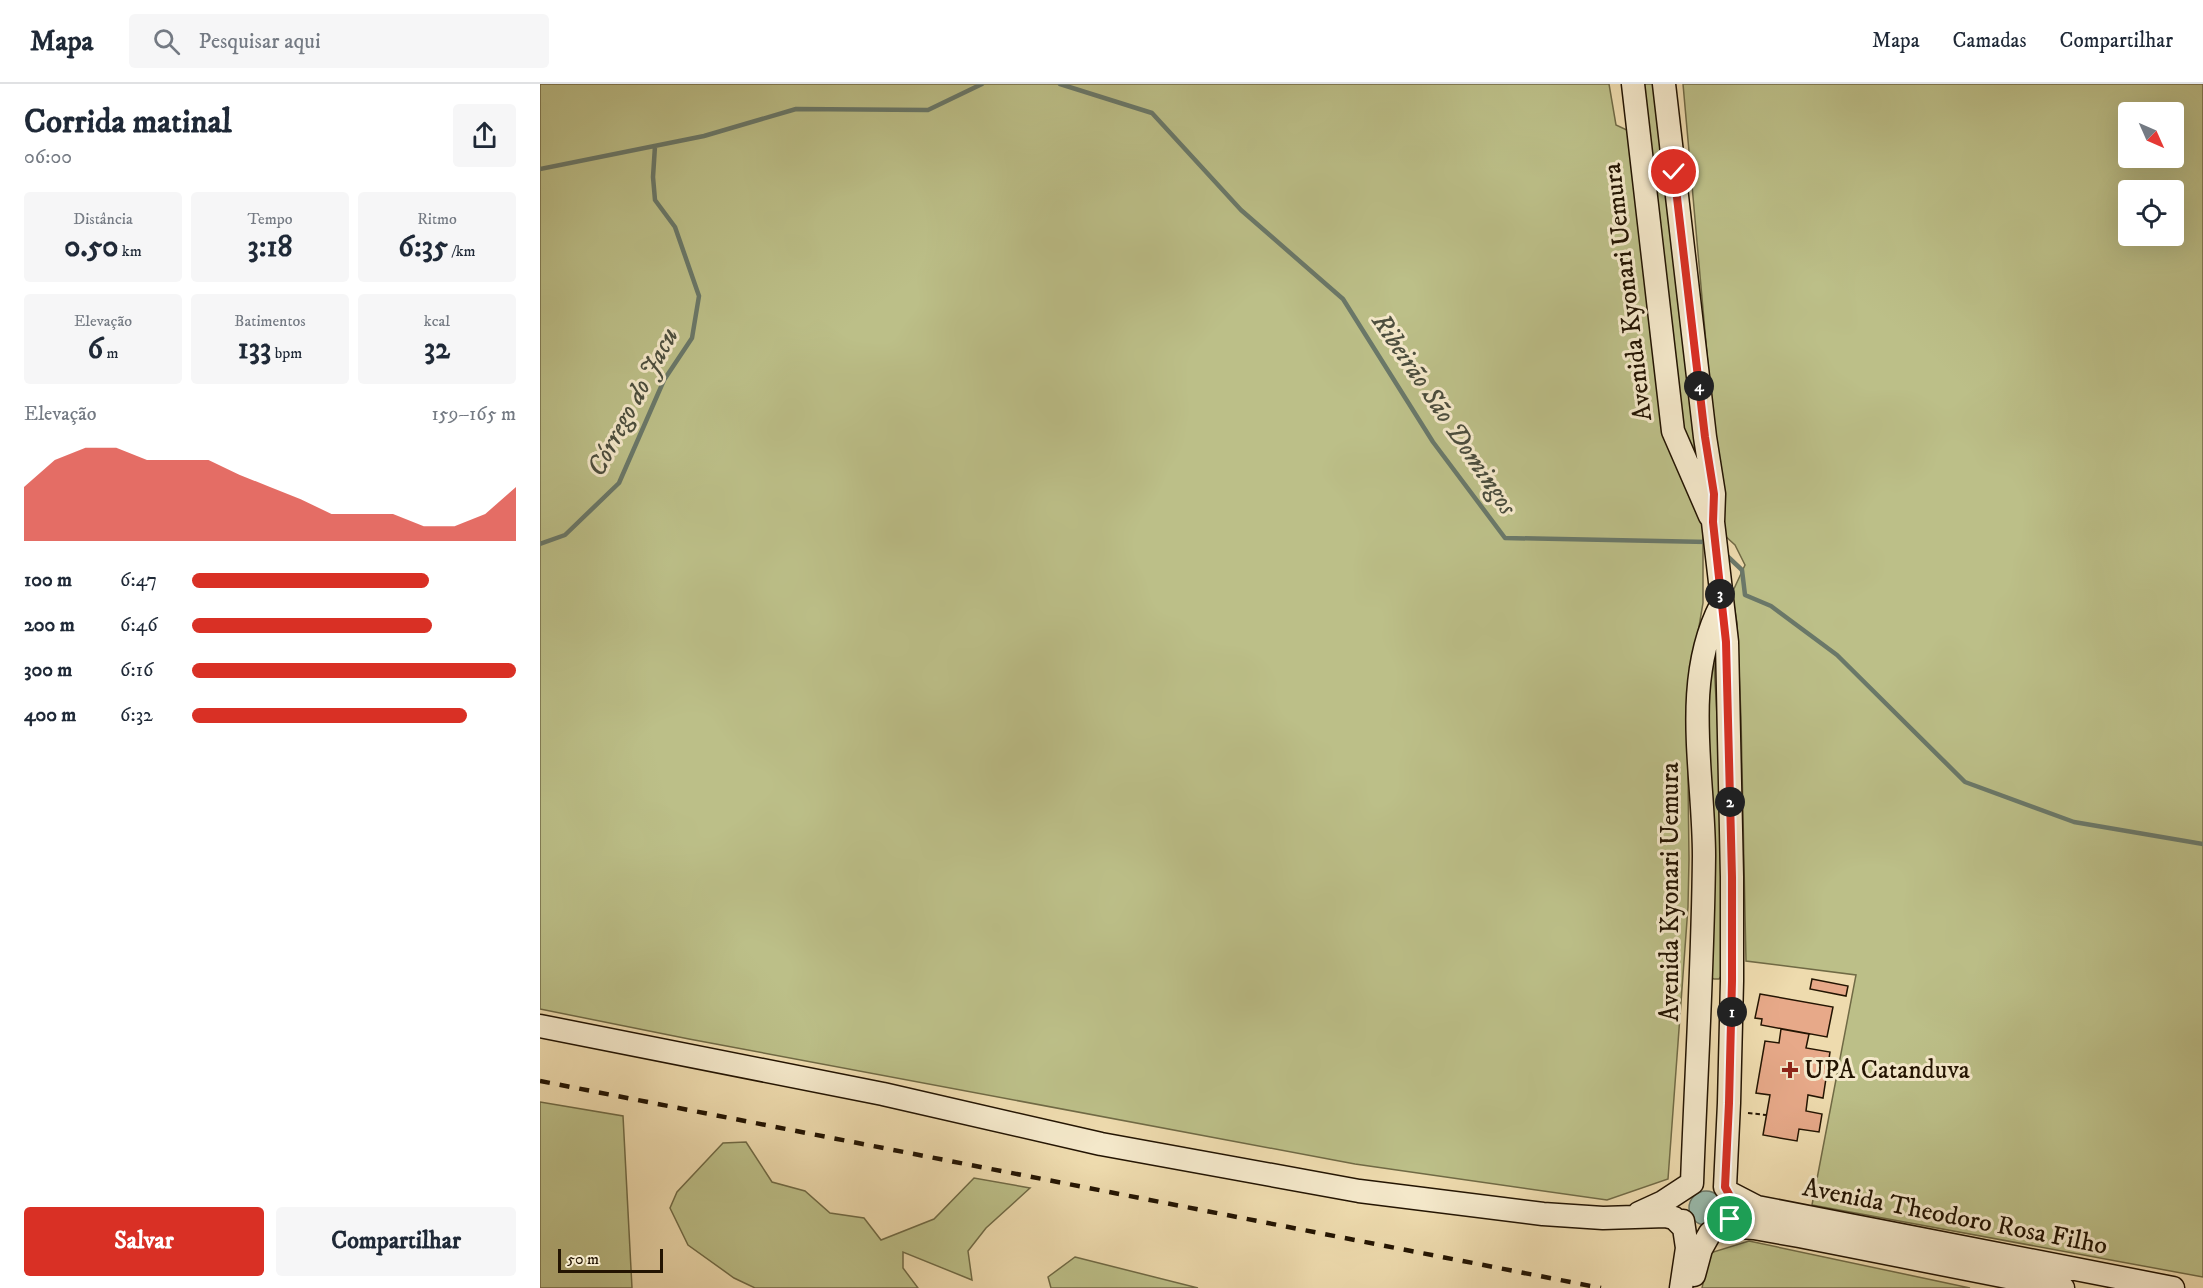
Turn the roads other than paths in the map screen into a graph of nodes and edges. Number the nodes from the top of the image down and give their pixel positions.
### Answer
1 (1632, 84) edge
2 (1664, 84) edge
3 (1713, 522) junction
4 (1721, 605) junction
5 (1700, 1002) junction
6 (1732, 1006) junction
7 (540, 1026) edge
8 (1692, 1183) junction
9 (1726, 1189) junction
10 (1633, 1216) junction
11 (1684, 1224) junction
12 (1717, 1230) junction
13 (1688, 1281) edge
14 (2063, 1288) edge
15 (2173, 1288) edge

1 - 3 street, Avenida Kyonari Uemura
2 - 3 street, Avenida Kyonari Uemura
3 - 4 street, Avenida Kyonari Uemura
4 - 5 street, Avenida Kyonari Uemura
4 - 6 street, Avenida Kyonari Uemura
5 - 6 street
5 - 8 street, Avenida Kyonari Uemura
6 - 9 street, Avenida Kyonari Uemura
7 - 10 street
8 - 9 street
8 - 10 street
8 - 11 street
9 - 12 street
9 - 15 street, Avenida Theodoro Rosa Filho
10 - 11 street
11 - 12 street
11 - 13 street
12 - 13 street
12 - 14 street, Avenida Theodoro Rosa Filho

